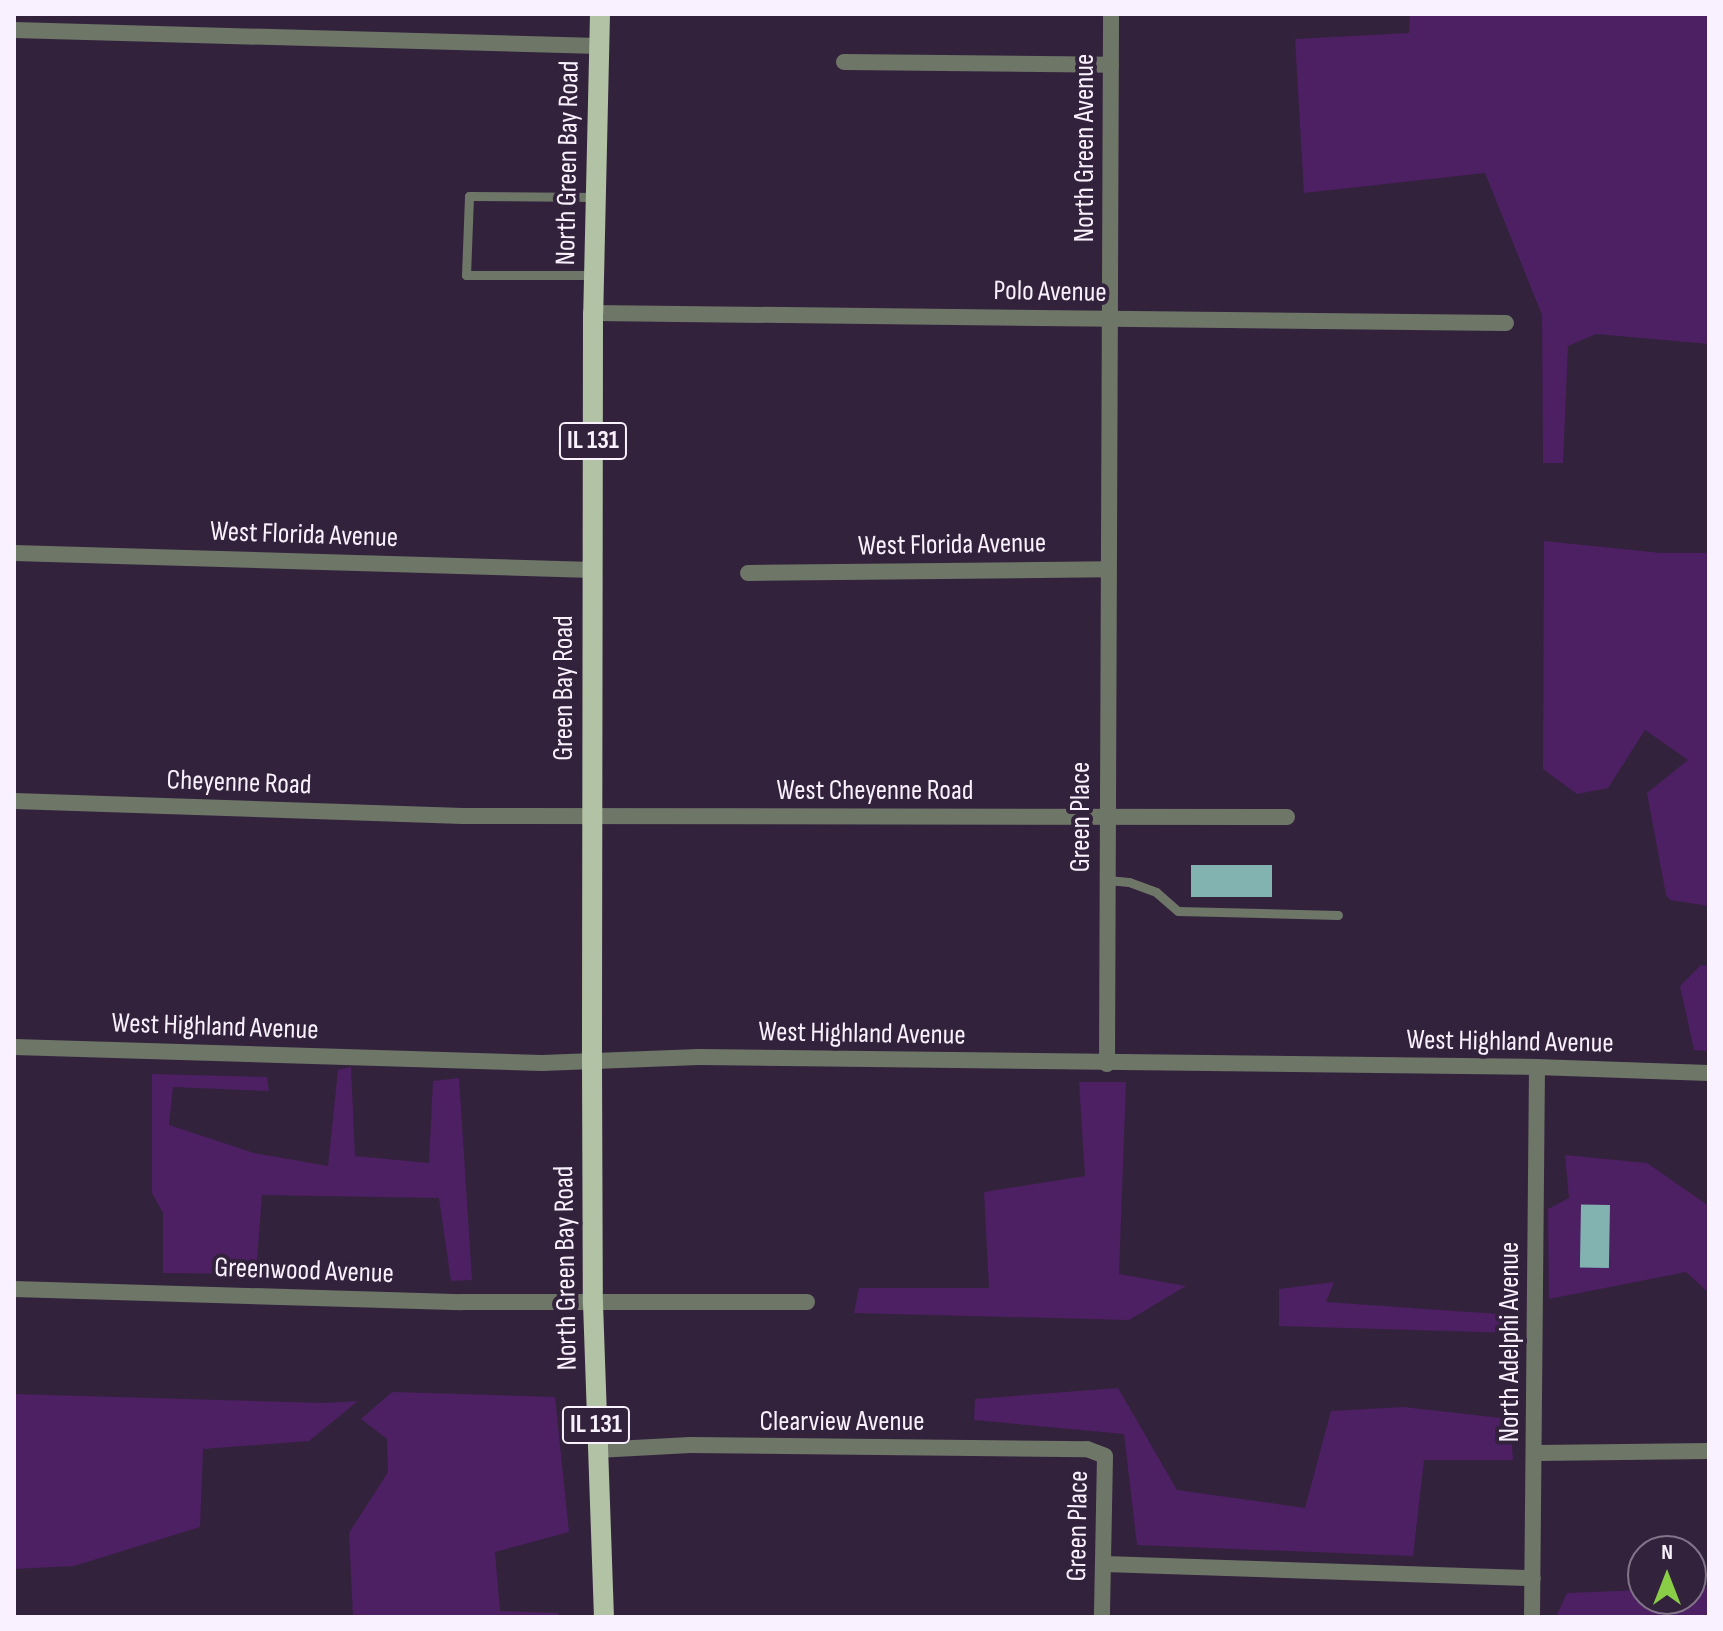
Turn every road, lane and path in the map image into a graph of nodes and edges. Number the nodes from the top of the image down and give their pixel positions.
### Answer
1 (600, 14) edge
2 (1111, 14) edge
3 (14, 30) edge
4 (599, 46) junction
5 (844, 62) dead end
6 (1111, 65) junction
7 (595, 197) junction
8 (594, 275) junction
9 (593, 313) junction
10 (1110, 319) junction
11 (1506, 323) dead end
12 (14, 553) edge
13 (1108, 569) junction
14 (593, 570) junction
15 (748, 573) dead end
16 (14, 801) edge
17 (463, 816) joint
18 (592, 817) junction
19 (1106, 817) junction
20 (1287, 817) dead end
21 (1107, 880) junction
22 (1338, 915) dead end
23 (14, 1047) edge
24 (592, 1062) junction
25 (1107, 1064) junction
26 (1537, 1067) junction
27 (1709, 1073) edge
28 (14, 1289) edge
29 (807, 1302) dead end
30 (593, 1303) junction
31 (1087, 1449) joint
32 (597, 1450) junction
33 (1709, 1451) edge
34 (1536, 1453) junction
35 (1104, 1564) junction
36 (1533, 1578) junction
37 (604, 1617) edge
38 (1102, 1617) edge
39 (1532, 1617) edge

1 - 4 main road, North Green Bay Road / IL 131
2 - 6 street, North Green Avenue
3 - 4 street
4 - 7 main road, North Green Bay Road / IL 131
5 - 6 street
6 - 10 street, North Green Avenue
7 - 8 main road, North Green Bay Road / IL 131
7 - 8 lane
8 - 9 main road, North Green Bay Road / IL 131
9 - 10 street, Polo Avenue
9 - 14 main road, Green Bay Road / IL 131
10 - 11 street, Polo Avenue
10 - 13 street, North Green Avenue
12 - 14 street, West Florida Avenue
13 - 15 street, West Florida Avenue
13 - 19 street, Green Place
14 - 18 main road, Green Bay Road / IL 131
16 - 17 street, Cheyenne Road
17 - 18 street, West Cheyenne Road
18 - 19 street, West Cheyenne Road
18 - 24 main road, Green Bay Road / IL 131
19 - 20 street, West Cheyenne Road
19 - 21 street, Green Place
21 - 22 lane
21 - 25 street, Green Place
23 - 24 street, West Highland Avenue
24 - 25 street, West Highland Avenue
24 - 30 main road, North Green Bay Road / IL 131
25 - 26 street, West Highland Avenue
26 - 27 street, West Highland Avenue
26 - 34 street, North Adelphi Avenue
28 - 30 street, Greenwood Avenue
29 - 30 street, Greenwood Avenue
30 - 32 main road, North Green Bay Road / IL 131
31 - 32 street, Clearview Avenue
31 - 35 street, Green Place
32 - 37 main road, North Green Bay Road / IL 131
33 - 34 street
34 - 36 street, North Adelphi Avenue
35 - 36 street
35 - 38 street, Green Place
36 - 39 street, North Adelphi Avenue

